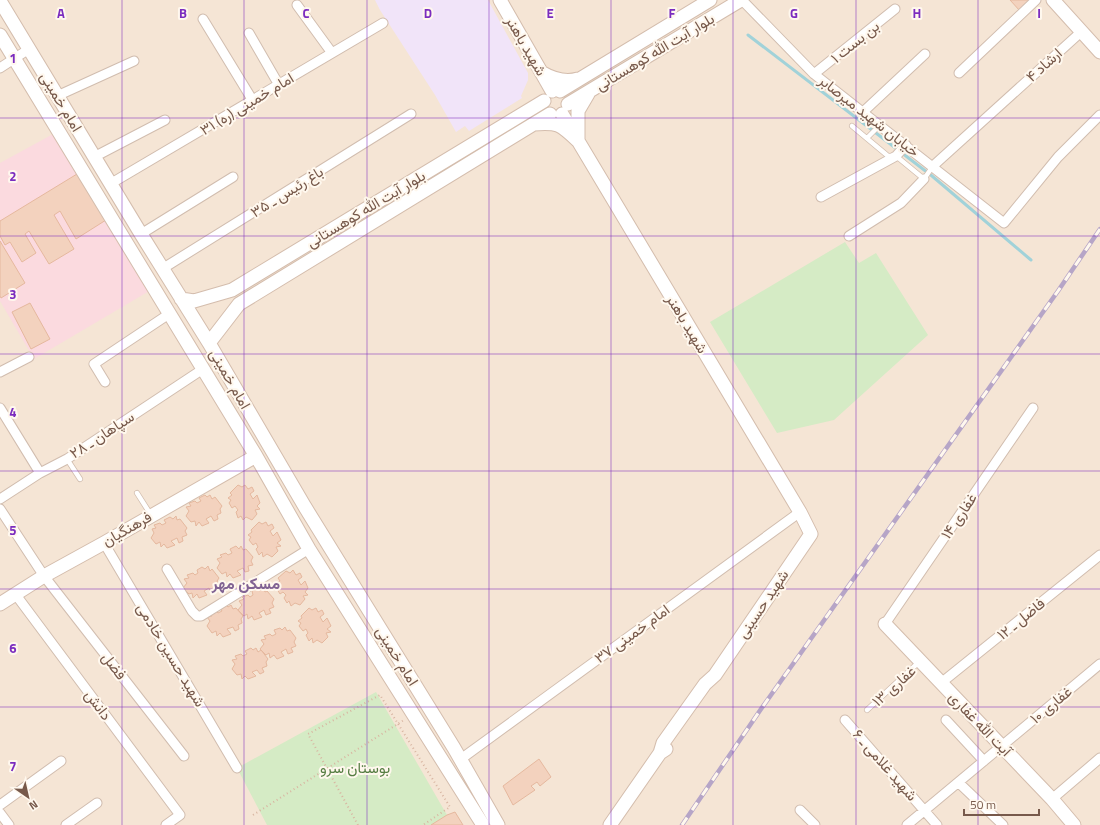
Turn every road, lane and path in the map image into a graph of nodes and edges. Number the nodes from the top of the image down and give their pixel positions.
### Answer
1 (500, 0) edge
2 (742, 0) edge
3 (1036, 0) edge
4 (0, 1) edge
5 (702, 2) edge
6 (1059, 2) edge
7 (297, 5) dead end
8 (895, 9) dead end
9 (203, 19) dead end
10 (383, 23) dead end
11 (1081, 32) junction
12 (249, 33) dead end
13 (0, 35) edge
14 (29, 49) junction
15 (1100, 52) edge
16 (332, 54) junction
17 (925, 54) dead end
18 (15, 58) junction
19 (134, 62) dead end
20 (0, 68) edge
21 (541, 72) junction
22 (959, 73) dead end
23 (814, 74) junction
24 (582, 78) junction
25 (279, 85) junction
26 (590, 92) junction
27 (552, 94) junction
28 (57, 96) junction
29 (253, 100) junction
30 (560, 111) junction
31 (863, 112) junction
32 (411, 114) dead end
33 (1100, 114) edge
34 (165, 120) dead end
35 (532, 124) junction
36 (880, 125) junction
37 (852, 126) dead end
38 (867, 138) junction
39 (578, 141) junction
40 (906, 145) junction
41 (896, 156) junction
42 (94, 157) junction
43 (934, 166) junction
44 (233, 177) dead end
45 (924, 179) junction
46 (110, 184) junction
47 (821, 197) dead end
48 (141, 234) junction
49 (849, 236) dead end
50 (162, 269) junction
51 (232, 290) junction
52 (181, 299) junction
53 (239, 304) junction
54 (169, 314) junction
55 (208, 343) junction
56 (29, 357) dead end
57 (203, 369) junction
58 (0, 372) edge
59 (105, 382) dead end
60 (0, 408) edge
61 (1033, 408) dead end
62 (256, 456) junction
63 (67, 459) junction
64 (40, 473) junction
65 (80, 479) dead end
66 (137, 493) dead end
67 (0, 499) edge
68 (305, 507) junction
69 (0, 509) edge
70 (800, 512) junction
71 (151, 515) junction
72 (289, 516) junction
73 (811, 534) joint
74 (104, 543) junction
75 (309, 550) junction
76 (1100, 554) edge
77 (167, 569) dead end
78 (44, 576) junction
79 (16, 595) junction
80 (0, 604) edge
81 (885, 624) joint
82 (921, 661) junction
83 (1100, 664) edge
84 (941, 683) junction
85 (867, 710) dead end
86 (414, 714) junction
87 (845, 720) dead end
88 (946, 720) dead end
89 (398, 724) junction
90 (1002, 747) junction
91 (459, 754) junction
92 (184, 756) dead end
93 (1100, 758) edge
94 (61, 761) dead end
95 (443, 761) junction
96 (984, 761) junction
97 (237, 768) dead end
98 (327, 768) junction
99 (958, 782) junction
100 (1052, 799) junction
101 (97, 803) dead end
102 (0, 805) edge
103 (800, 810) dead end
104 (924, 811) junction
105 (0, 813) edge
106 (253, 815) dead end
107 (168, 824) edge
108 (9, 825) edge
109 (66, 825) edge
110 (358, 825) edge
111 (423, 825) edge
112 (474, 825) edge
113 (482, 825) edge
114 (498, 825) edge
115 (506, 825) edge
116 (610, 825) edge
117 (814, 825) edge
118 (907, 825) edge
119 (937, 825) edge
120 (1003, 825) edge
121 (1074, 825) edge

1 - 21 main road, شهید باهنر
2 - 23 street, خیابان شهید میرصابر
2 - 26 main road, بلوار آیت الله کوهستانی
3 - 22 street
4 - 14 main road, امام خمینی
5 - 24 main road, بلوار آیت الله کوهستانی
6 - 11 main road
7 - 16 street
8 - 23 street, بن بست ۱
9 - 29 street
10 - 16 street, امام خمینی (ره) ۳۱
11 - 15 main road
11 - 43 street, ارشاد ۴
12 - 25 street
13 - 18 main road, امام خمینی
14 - 18 street
14 - 28 main road, امام خمینی
16 - 25 street, امام خمینی (ره) ۳۱
17 - 31 street
18 - 20 street
18 - 54 main road, امام خمینی
19 - 28 street
21 - 24 main road
21 - 27 main road, شهید باهنر
23 - 31 street, خیابان شهید میرصابر
24 - 27 main road, بلوار آیت الله کوهستانی
25 - 29 street, امام خمینی (ره) ۳۱
26 - 30 main road, بلوار آیت الله کوهستانی
26 - 39 main road
27 - 30 main road
27 - 30 main road
27 - 51 main road, بلوار آیت الله کوهستانی
28 - 42 main road, امام خمینی
29 - 46 street, امام خمینی (ره) ۳۱
30 - 35 main road, بلوار آیت الله کوهستانی
30 - 39 main road, شهید باهنر
31 - 36 street, خیابان شهید میرصابر
32 - 50 street, باغ رئیس ـ ۳۵
33 - 43 street, خیابان شهید میرصابر
34 - 42 street
35 - 39 main road
35 - 53 main road, بلوار آیت الله کوهستانی
36 - 38 lane
36 - 40 street, خیابان شهید میرصابر
37 - 38 lane
38 - 41 lane
39 - 70 main road, شهید باهنر
40 - 41 street
40 - 43 street, خیابان شهید میرصابر
41 - 45 lane
41 - 47 street
42 - 46 main road, امام خمینی
43 - 45 lane
44 - 48 street
45 - 49 street
46 - 48 main road, امام خمینی
48 - 50 main road, امام خمینی
50 - 52 main road, امام خمینی
51 - 52 main road, بلوار آیت الله کوهستانی
51 - 53 main road
52 - 55 main road, امام خمینی
53 - 55 main road, بلوار آیت الله کوهستانی
54 - 57 main road, امام خمینی
54 - 59 street
55 - 68 main road, امام خمینی
56 - 58 street
57 - 62 main road, امام خمینی
57 - 63 street, سپاهان ـ ۲۸
60 - 64 street
61 - 81 street, غفاری ۱۴
62 - 71 main road, فرهنگیان
62 - 72 main road, امام خمینی
63 - 64 street, سپاهان ـ ۲۸
63 - 65 lane
64 - 67 street, سپاهان ـ ۲۸
66 - 71 lane
68 - 72 main road
68 - 91 main road, امام خمینی
69 - 78 street, فضل
70 - 73 main road, شهید باهنر
70 - 91 street, امام خمینی ۳۷
71 - 74 main road, فرهنگیان
72 - 75 main road, امام خمینی
73 - 116 main road, شهید حسینی
74 - 78 main road, فرهنگیان
74 - 97 street, شهید حسین خادمی
75 - 77 street
75 - 86 main road, امام خمینی
76 - 84 street, فاضل ـ ۱۲
78 - 79 main road, فرهنگیان
78 - 92 street, فضل
79 - 80 main road, فرهنگیان
79 - 107 street, دانش
81 - 82 main road, آیت الله غفاری
82 - 84 main road, آیت الله غفاری
82 - 85 lane, غفاری ۱۳
83 - 90 street, غفاری ۱۰
84 - 90 main road, آیت الله غفاری
86 - 89 path
86 - 95 main road, امام خمینی
87 - 104 street, شهید غلامی ـ ۶
88 - 96 street
89 - 98 path
89 - 98 path
89 - 111 path
90 - 96 street, غفاری ۱۰
90 - 100 main road, آیت الله غفاری
91 - 114 main road
91 - 115 main road
93 - 100 street
94 - 102 street
95 - 112 main road
95 - 113 main road, امام خمینی
96 - 99 street, غفاری ۱۰
98 - 106 path
98 - 110 path
99 - 104 street, غفاری ۱۰
99 - 120 street
100 - 121 main road, آیت الله غفاری
101 - 109 street
103 - 117 street
104 - 118 street, غفاری ۱۰
104 - 119 street, شهید غلامی ـ ۶
105 - 108 street

